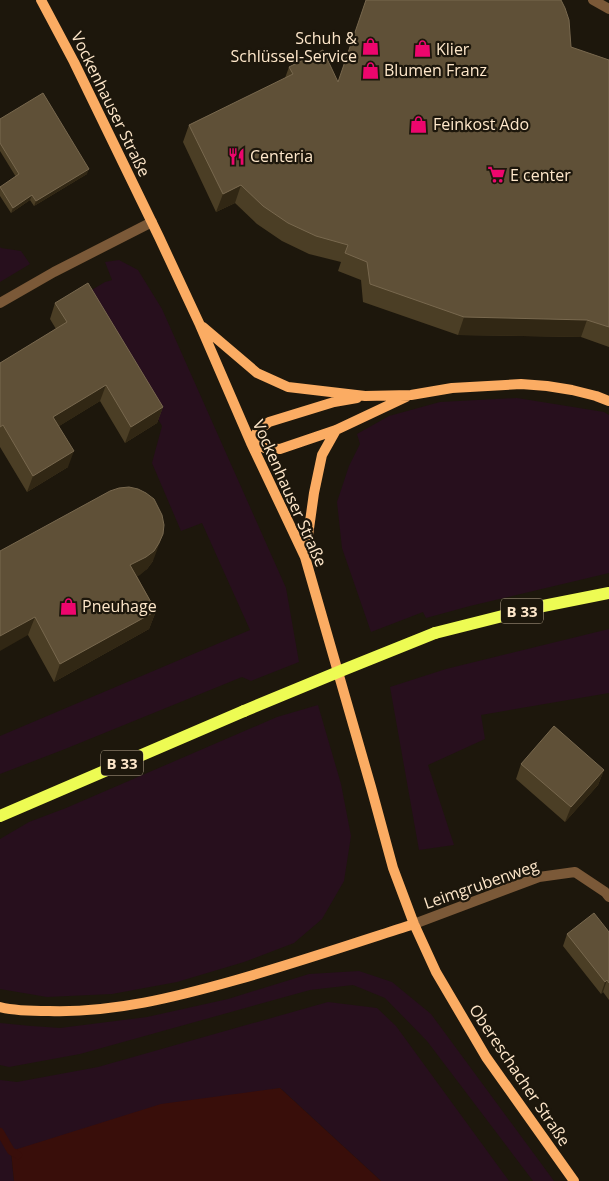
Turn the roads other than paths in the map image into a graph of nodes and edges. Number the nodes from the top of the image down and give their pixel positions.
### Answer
1 (41, 0) edge
2 (593, 0) edge
3 (609, 9) edge
4 (152, 222) junction
5 (0, 303) edge
6 (200, 326) junction
7 (411, 395) junction
8 (365, 396) junction
9 (609, 401) edge
10 (336, 430) junction
11 (251, 443) junction
12 (305, 557) junction
13 (609, 593) edge
14 (371, 787) joint
15 (0, 816) edge
16 (609, 897) edge
17 (414, 924) junction
18 (0, 1007) edge
19 (574, 1181) edge

1 - 4 main road, Vockenhauser Straße
2 - 3 street
4 - 5 street
4 - 6 main road, Vockenhauser Straße
6 - 8 main road
6 - 11 main road, Vockenhauser Straße
7 - 8 main road
7 - 9 main road
7 - 10 main road
8 - 11 main road
10 - 11 main road
10 - 12 main road
11 - 12 main road, Vockenhauser Straße
12 - 14 main road, Vockenhauser Straße
13 - 15 main road, B 33, bridge
14 - 17 main road, Obereschacher Straße
16 - 17 street, Leimgrubenweg
17 - 18 main road
17 - 19 main road, Obereschacher Straße

